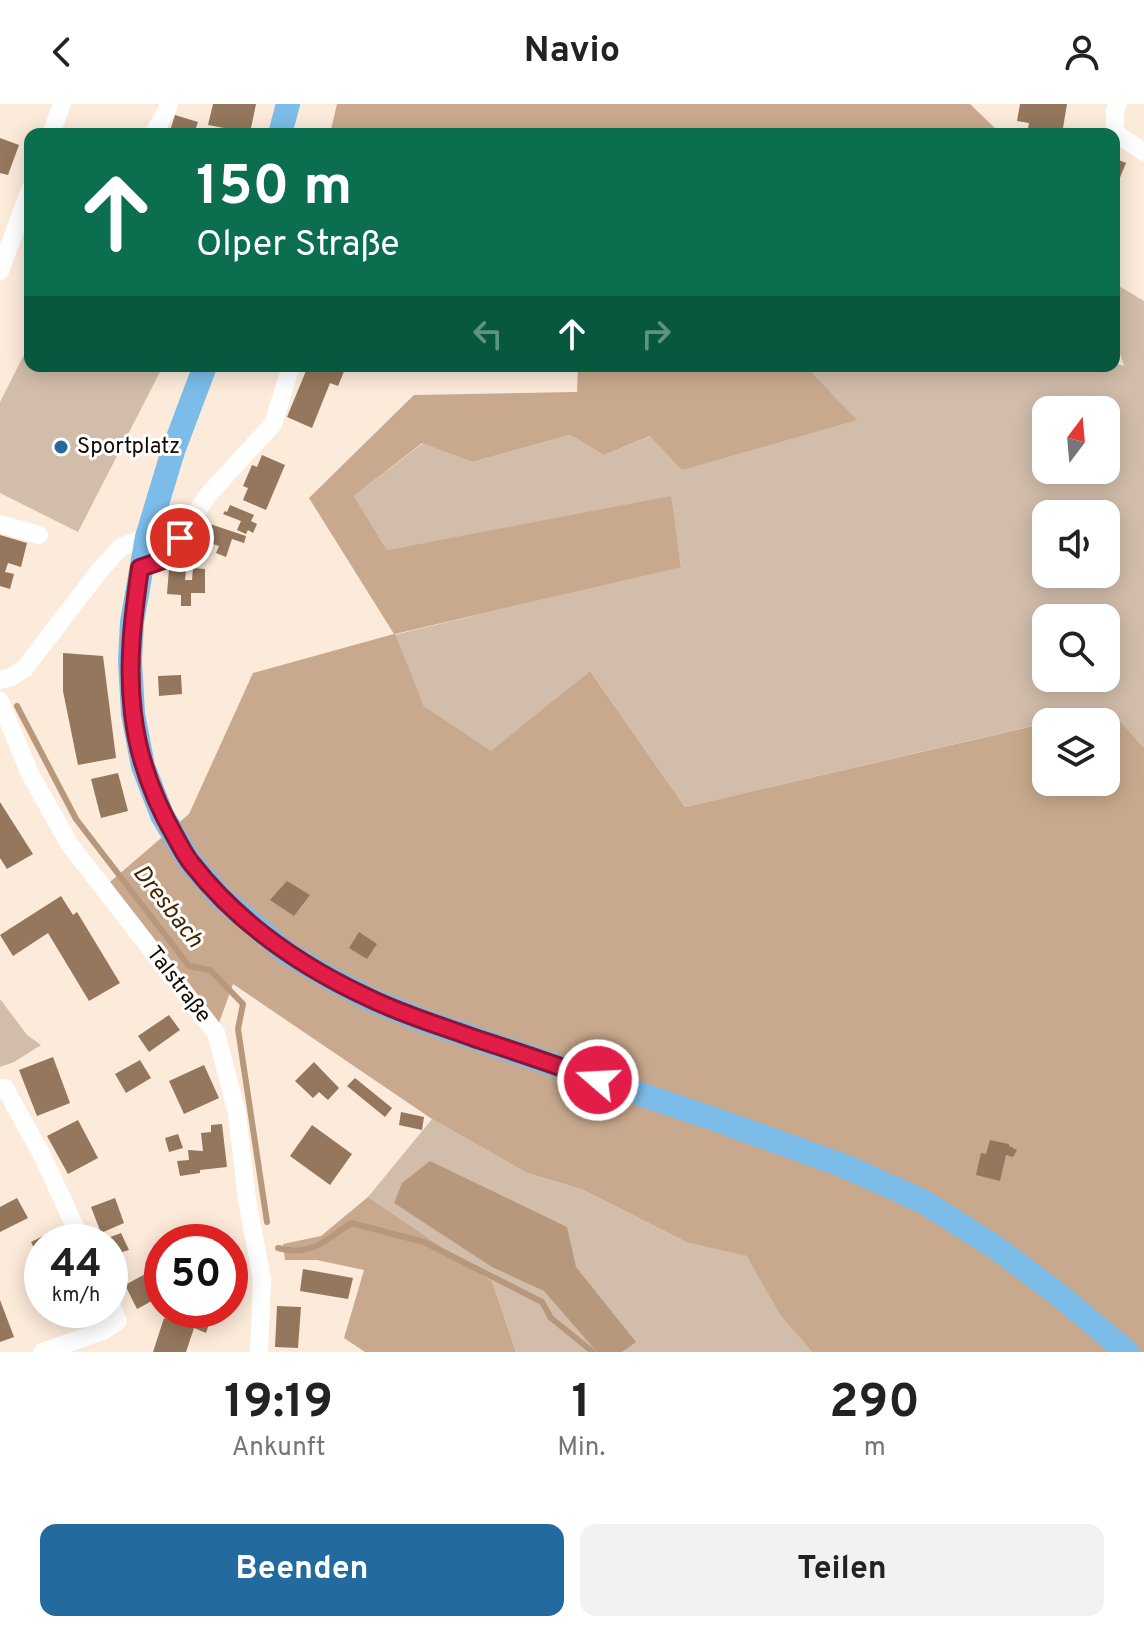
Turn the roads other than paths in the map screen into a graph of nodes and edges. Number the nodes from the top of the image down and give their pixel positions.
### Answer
1 (62, 104) edge
2 (169, 104) edge
3 (288, 104) edge
4 (1118, 104) edge
5 (53, 128) edge
6 (156, 128) edge
7 (282, 128) edge
8 (1115, 128) edge
9 (1120, 136) edge
10 (1144, 152) edge
11 (24, 206) edge
12 (0, 271) edge
13 (203, 372) edge
14 (289, 372) edge
15 (0, 524) edge
16 (39, 535) dead end
17 (147, 537) junction
18 (140, 568) junction
19 (0, 680) edge
20 (0, 702) edge
21 (5, 1088) dead end
22 (74, 1224) edge
23 (108, 1328) edge
24 (42, 1352) edge
25 (259, 1352) edge
26 (1127, 1352) edge

1 - 5 street
2 - 6 street
3 - 7 main road
4 - 8 street
9 - 10 street
11 - 12 street
13 - 17 main road
14 - 18 street
15 - 16 street
17 - 18 main road
17 - 19 street
18 - 26 main road
20 - 25 street, Talstraße
21 - 22 street
23 - 24 street

